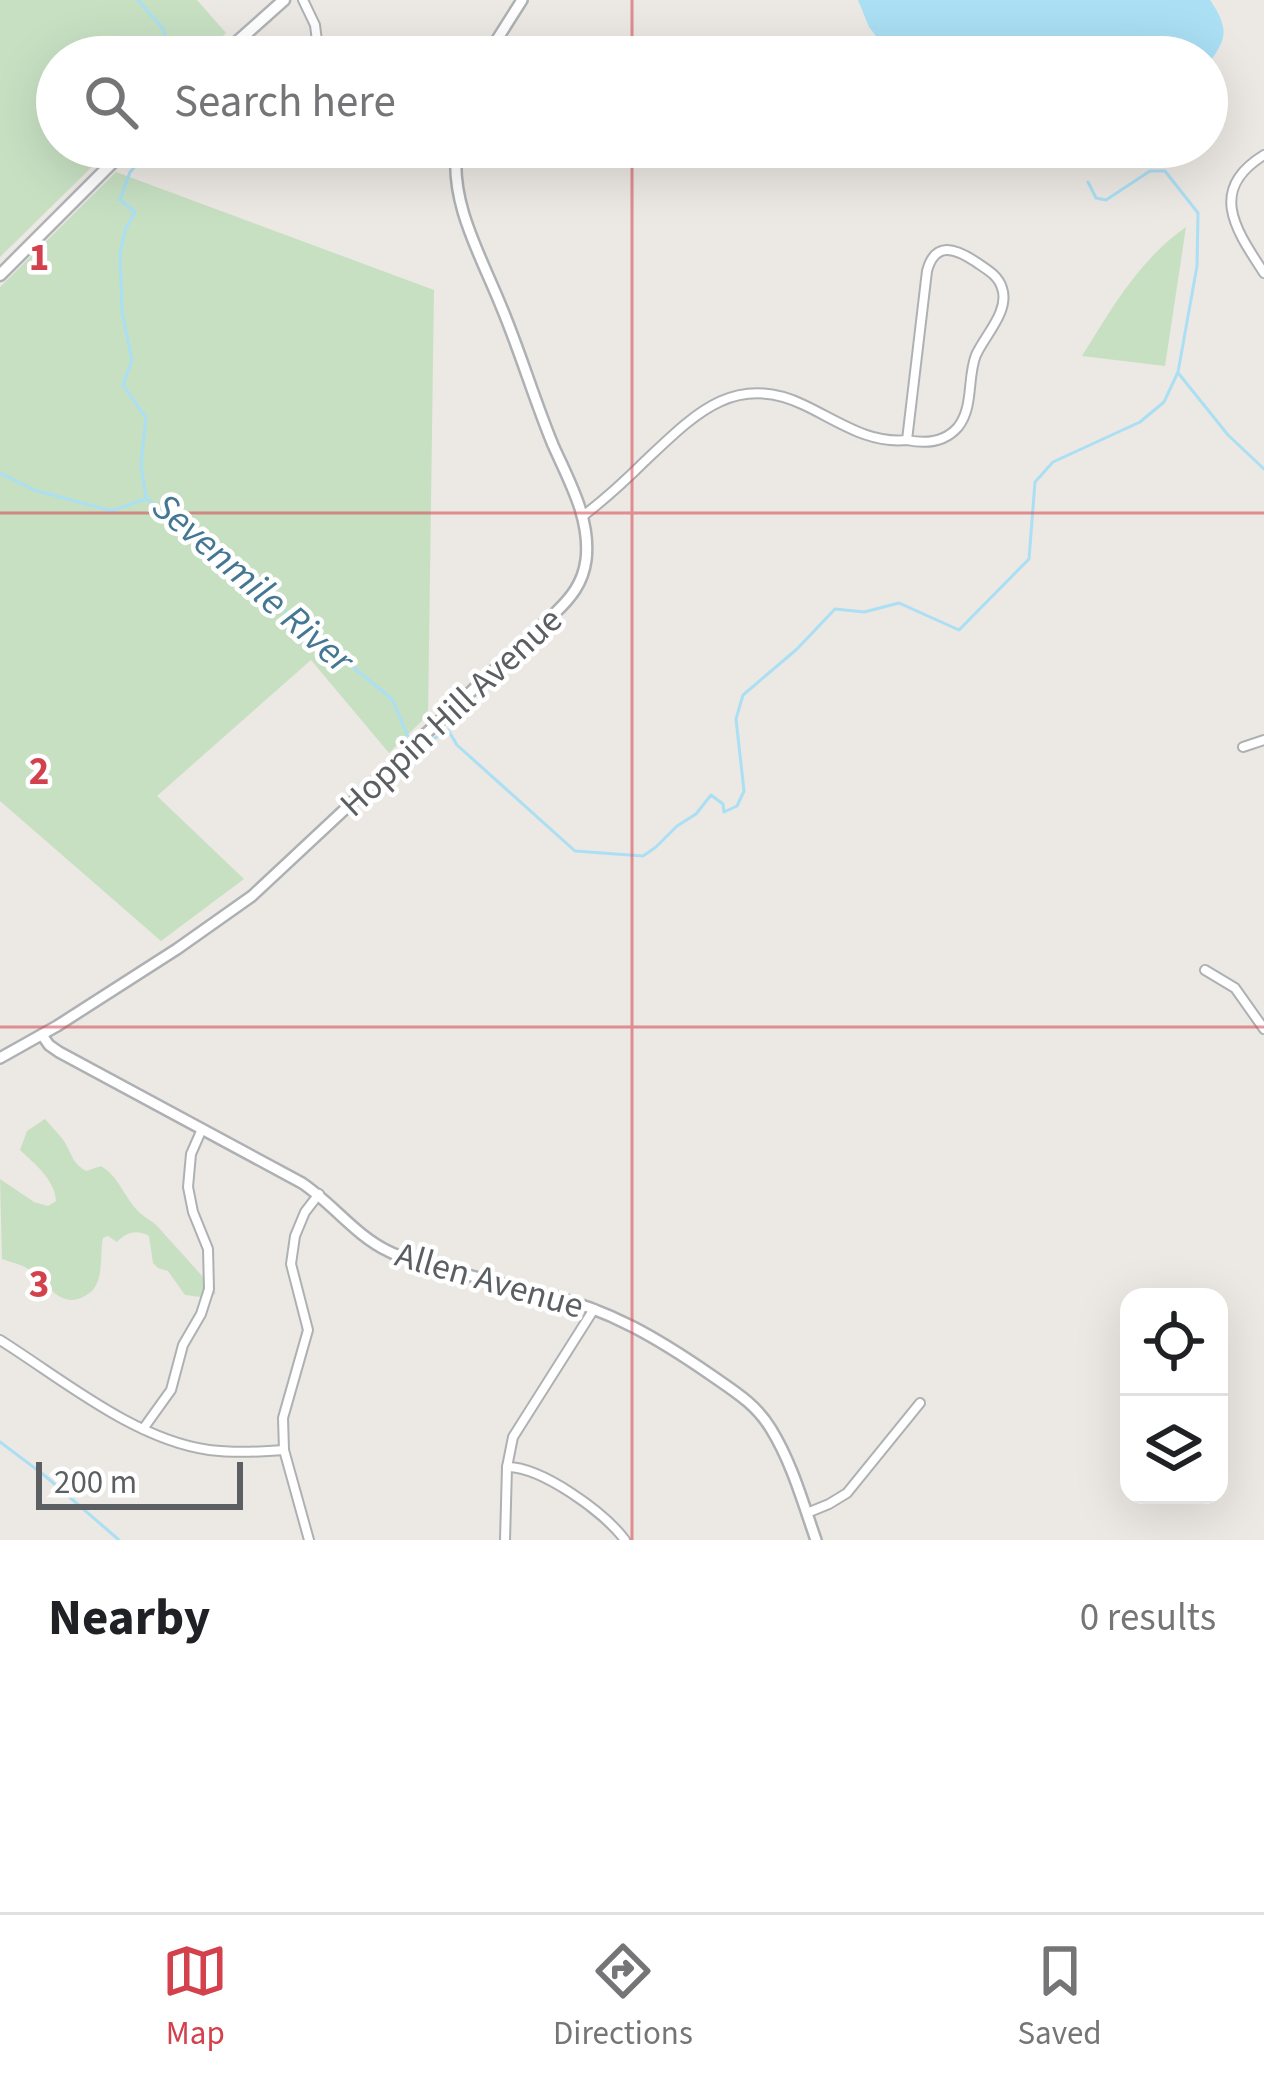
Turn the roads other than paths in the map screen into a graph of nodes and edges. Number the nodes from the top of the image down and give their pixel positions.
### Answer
1 (284, 0) edge
2 (303, 0) edge
3 (522, 0) edge
4 (244, 36) edge
5 (316, 36) edge
6 (499, 36) edge
7 (1264, 155) edge
8 (107, 168) edge
9 (454, 168) edge
10 (1264, 273) edge
11 (0, 275) edge
12 (907, 440) junction
13 (583, 516) junction
14 (1264, 740) edge
15 (1243, 747) dead end
16 (1205, 970) dead end
17 (1264, 1029) edge
18 (42, 1035) junction
19 (0, 1058) edge
20 (202, 1127) junction
21 (319, 1194) junction
22 (594, 1309) junction
23 (0, 1340) edge
24 (920, 1403) dead end
25 (143, 1429) junction
26 (284, 1450) junction
27 (507, 1467) junction
28 (806, 1513) junction
29 (309, 1540) edge
30 (505, 1540) edge
31 (625, 1540) edge
32 (817, 1540) edge

1 - 4 main road
2 - 5 street
3 - 6 street
7 - 10 street
8 - 11 main road
9 - 13 street, Hoppin Hill Avenue
12 - 12 street
12 - 13 street
13 - 18 street, Hoppin Hill Avenue
14 - 15 street
16 - 17 street
18 - 19 street, Hoppin Hill Avenue
18 - 20 street, Allen Avenue
20 - 21 street, Allen Avenue
20 - 25 street
21 - 22 street, Allen Avenue
21 - 26 street
22 - 27 street
22 - 28 street, Allen Avenue
23 - 25 street
24 - 28 street
25 - 26 street
26 - 29 street
27 - 30 street
27 - 31 street
28 - 32 street, Allen Avenue

